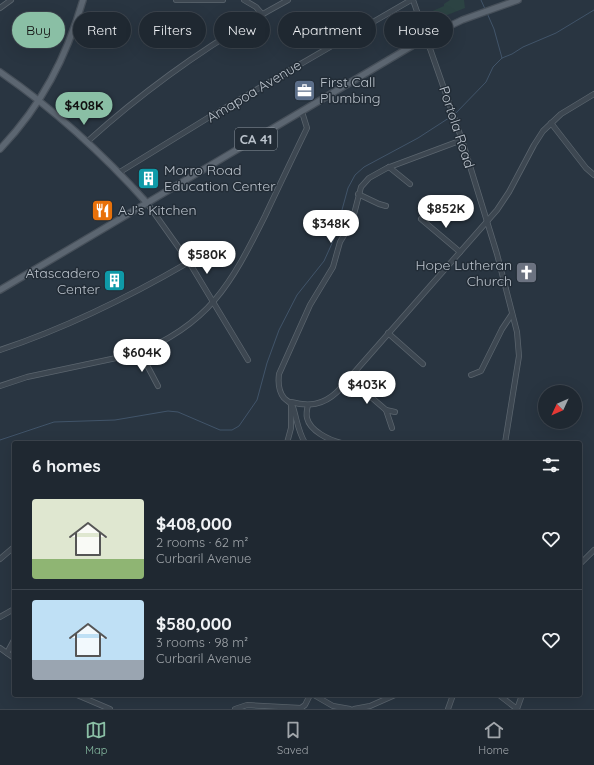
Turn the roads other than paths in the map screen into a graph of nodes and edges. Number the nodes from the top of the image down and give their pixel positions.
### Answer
1 (11, 0) edge
2 (83, 0) edge
3 (176, 0) edge
4 (223, 0) edge
5 (244, 0) edge
6 (288, 0) edge
7 (412, 0) edge
8 (518, 0) edge
9 (0, 8) edge
10 (260, 12) edge
11 (266, 12) edge
12 (417, 12) edge
13 (453, 24) edge
14 (214, 43) edge
15 (409, 48) edge
16 (431, 48) edge
17 (0, 72) edge
18 (594, 94) edge
19 (39, 101) junction
20 (302, 112) junction
21 (551, 123) junction
22 (462, 140) junction
23 (88, 141) junction
24 (0, 149) edge
25 (389, 167) junction
26 (120, 172) junction
27 (594, 175) edge
28 (410, 184) dead end
29 (358, 194) junction
30 (147, 203) junction
31 (386, 206) dead end
32 (421, 219) dead end
33 (487, 221) junction
34 (460, 252) junction
35 (189, 262) junction
36 (0, 290) edge
37 (214, 302) junction
38 (512, 314) junction
39 (388, 333) junction
40 (0, 350) edge
41 (140, 352) junction
42 (248, 360) dead end
43 (423, 364) dead end
44 (471, 375) dead end
45 (349, 378) junction
46 (0, 386) edge
47 (158, 386) dead end
48 (290, 402) junction
49 (308, 405) junction
50 (386, 410) junction
51 (395, 412) dead end
52 (392, 428) dead end
53 (288, 441) edge
54 (304, 441) edge
55 (335, 441) edge
56 (505, 441) edge
57 (12, 549) edge
58 (594, 550) edge
59 (0, 559) edge
60 (582, 562) edge
61 (12, 610) edge
62 (0, 617) edge
63 (12, 643) edge
64 (0, 648) edge
65 (7, 652) junction
66 (12, 656) edge
67 (81, 697) edge
68 (309, 697) edge
69 (317, 697) edge
70 (390, 697) edge
71 (452, 697) edge
72 (502, 697) edge
73 (521, 697) edge
74 (97, 706) edge
75 (110, 709) edge
76 (234, 709) edge
77 (350, 709) edge
78 (354, 709) edge
79 (448, 709) edge
80 (517, 709) edge

1 - 9 street
2 - 19 main road
3 - 4 street
5 - 10 street
6 - 11 street
7 - 12 street, Portola Road
7 - 26 street, Amapoa Avenue
8 - 13 main road, CA 41 / CA 41
14 - 23 street
15 - 20 main road, CA 41 / CA 41
16 - 22 street, Portola Road
17 - 19 main road
18 - 21 street
19 - 23 main road
19 - 24 main road
20 - 30 main road, CA 41 / CA 41
20 - 37 street
21 - 27 street
21 - 33 street
22 - 25 street
22 - 33 street, Portola Road
23 - 26 main road
25 - 28 street
25 - 29 street
26 - 30 main road
29 - 31 street
29 - 48 street
30 - 35 street
30 - 36 main road, CA 41 / CA 41
32 - 34 street
33 - 34 street
33 - 38 street, Portola Road
34 - 39 street
35 - 37 street
35 - 40 street
37 - 41 street
37 - 42 street
38 - 44 street
38 - 56 street, Portola Road
39 - 43 street
39 - 45 street
41 - 46 street
41 - 47 street
45 - 49 street
45 - 50 street
48 - 49 street
48 - 53 street
48 - 54 street
49 - 55 street
50 - 51 street
50 - 52 street
57 - 59 street
58 - 60 street
61 - 62 street
63 - 65 street
64 - 65 street
65 - 66 street
67 - 74 street
68 - 76 street
69 - 77 street
70 - 78 street
71 - 79 street
72 - 80 street
73 - 80 street
74 - 75 street

